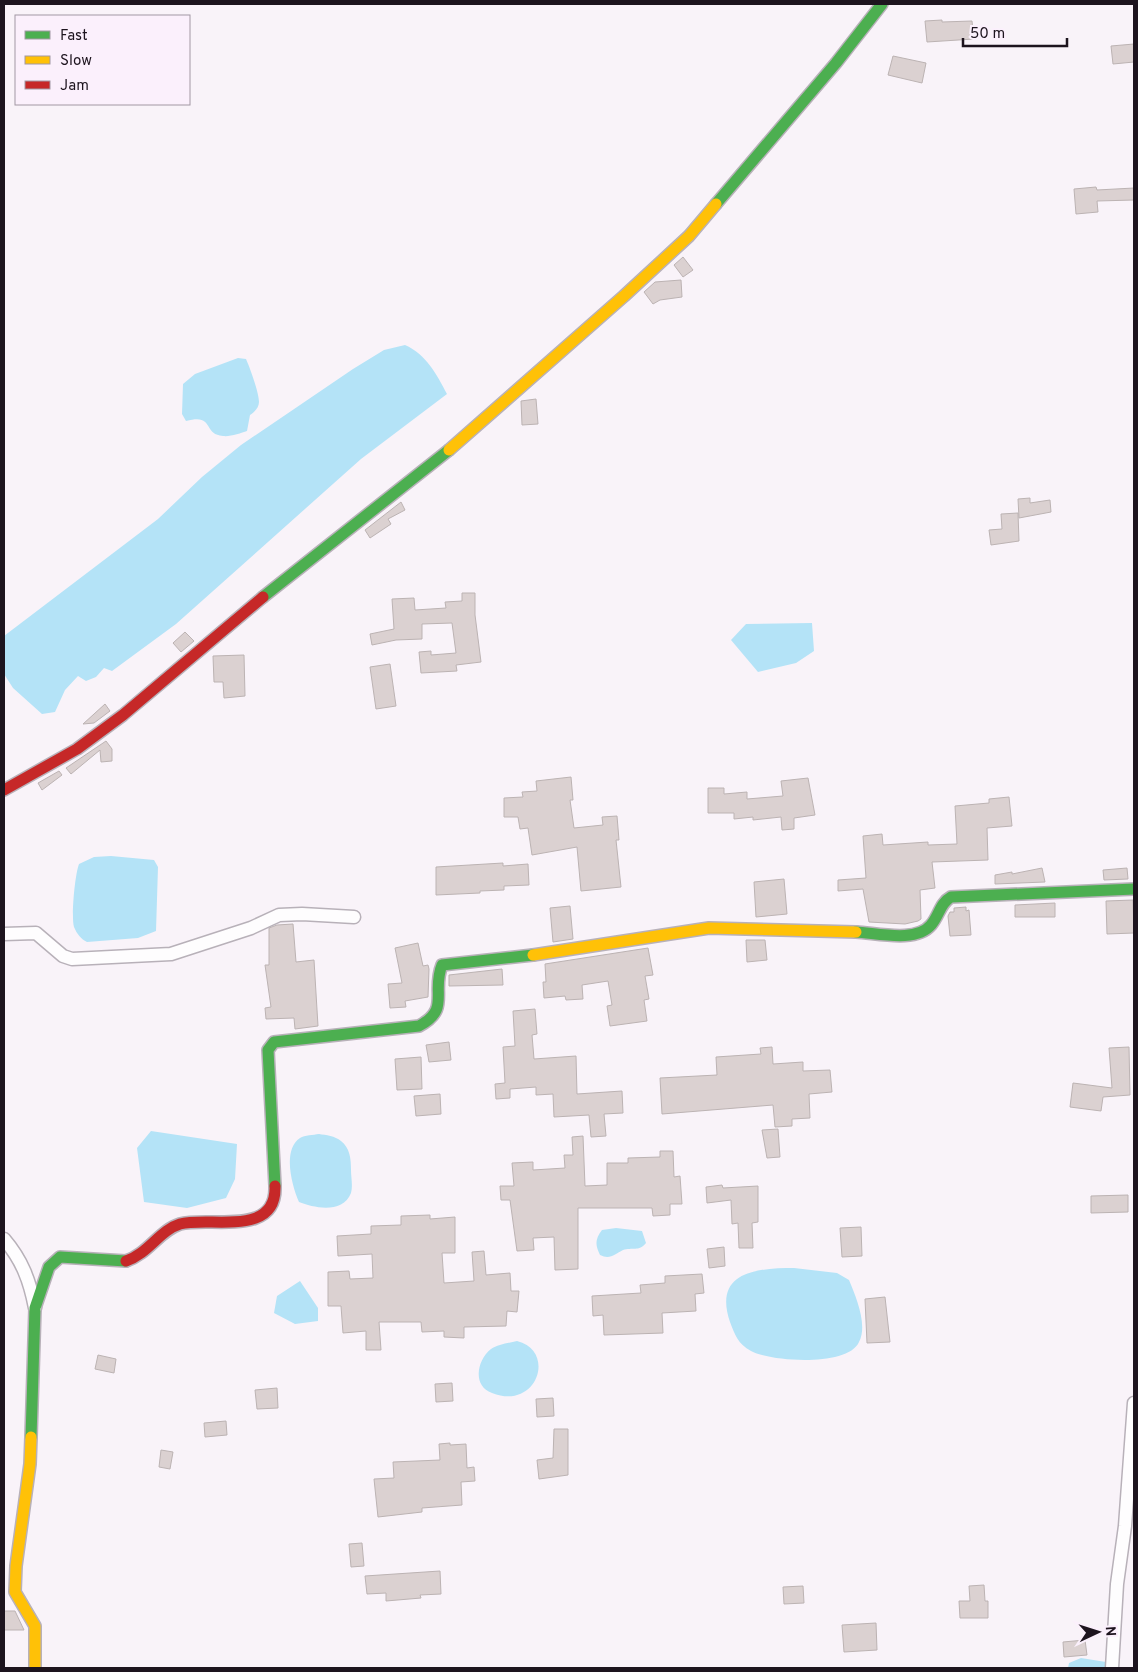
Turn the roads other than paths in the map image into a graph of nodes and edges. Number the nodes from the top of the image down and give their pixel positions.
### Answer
1 (882, 4) edge
2 (4, 790) edge
3 (1134, 889) edge
4 (354, 917) dead end
5 (4, 934) edge
6 (4, 1239) edge
7 (35, 1308) junction
8 (1134, 1403) edge
9 (10, 1591) edge
10 (35, 1668) edge
11 (1112, 1668) edge

1 - 2 main road
3 - 7 main road
4 - 5 street
6 - 7 street
7 - 9 main road
8 - 11 street
9 - 10 main road

